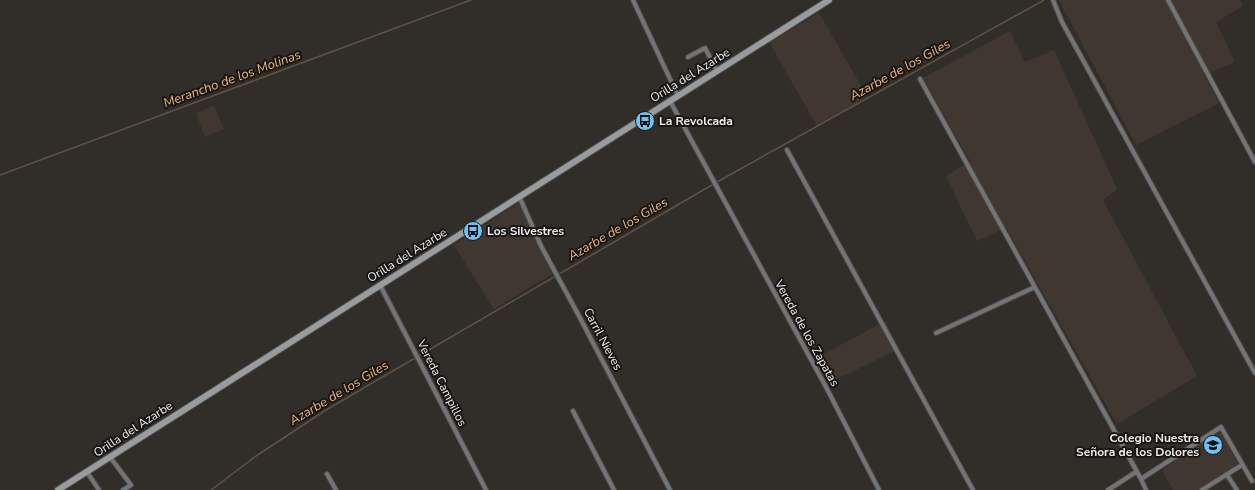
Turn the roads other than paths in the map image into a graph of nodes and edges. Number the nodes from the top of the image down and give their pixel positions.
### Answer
1 (633, 0) edge
2 (828, 0) edge
3 (1053, 0) edge
4 (1168, 0) edge
5 (688, 57) dead end
6 (717, 71) junction
7 (920, 79) dead end
8 (678, 96) junction
9 (670, 100) junction
10 (787, 150) dead end
11 (1255, 162) edge
12 (519, 196) junction
13 (380, 285) junction
14 (1035, 287) junction
15 (936, 333) dead end
16 (1255, 372) edge
17 (573, 411) dead end
18 (110, 457) junction
19 (1242, 465) junction
20 (87, 472) junction
21 (1136, 472) junction
22 (327, 474) dead end
23 (1226, 475) junction
24 (1140, 479) junction
25 (1252, 481) dead end
26 (58, 490) edge
27 (99, 490) edge
28 (123, 490) edge
29 (336, 490) edge
30 (486, 490) edge
31 (614, 490) edge
32 (670, 490) edge
33 (879, 490) edge
34 (973, 490) edge
35 (1108, 490) edge
36 (1146, 490) edge
37 (1202, 490) edge
38 (1237, 490) edge

1 - 8 street
2 - 6 street, Orilla del Azarbe
3 - 16 street
4 - 11 street
5 - 6 street
6 - 8 street, Orilla del Azarbe
7 - 14 street
8 - 9 street, Orilla del Azarbe
9 - 12 street, Orilla del Azarbe
9 - 33 street, Vereda de los Zapatas
10 - 34 street
12 - 13 street, Orilla del Azarbe
12 - 32 street, Carril Nieves
13 - 18 street, Orilla del Azarbe
13 - 30 street, Vereda Campillos
14 - 15 street
14 - 21 street
17 - 31 street
18 - 20 street, Orilla del Azarbe
18 - 28 street
19 - 23 street
19 - 24 street
19 - 25 street
20 - 26 street, Orilla del Azarbe
20 - 27 street
21 - 24 street
21 - 35 street
22 - 29 street
23 - 37 street
23 - 38 street
24 - 36 street

